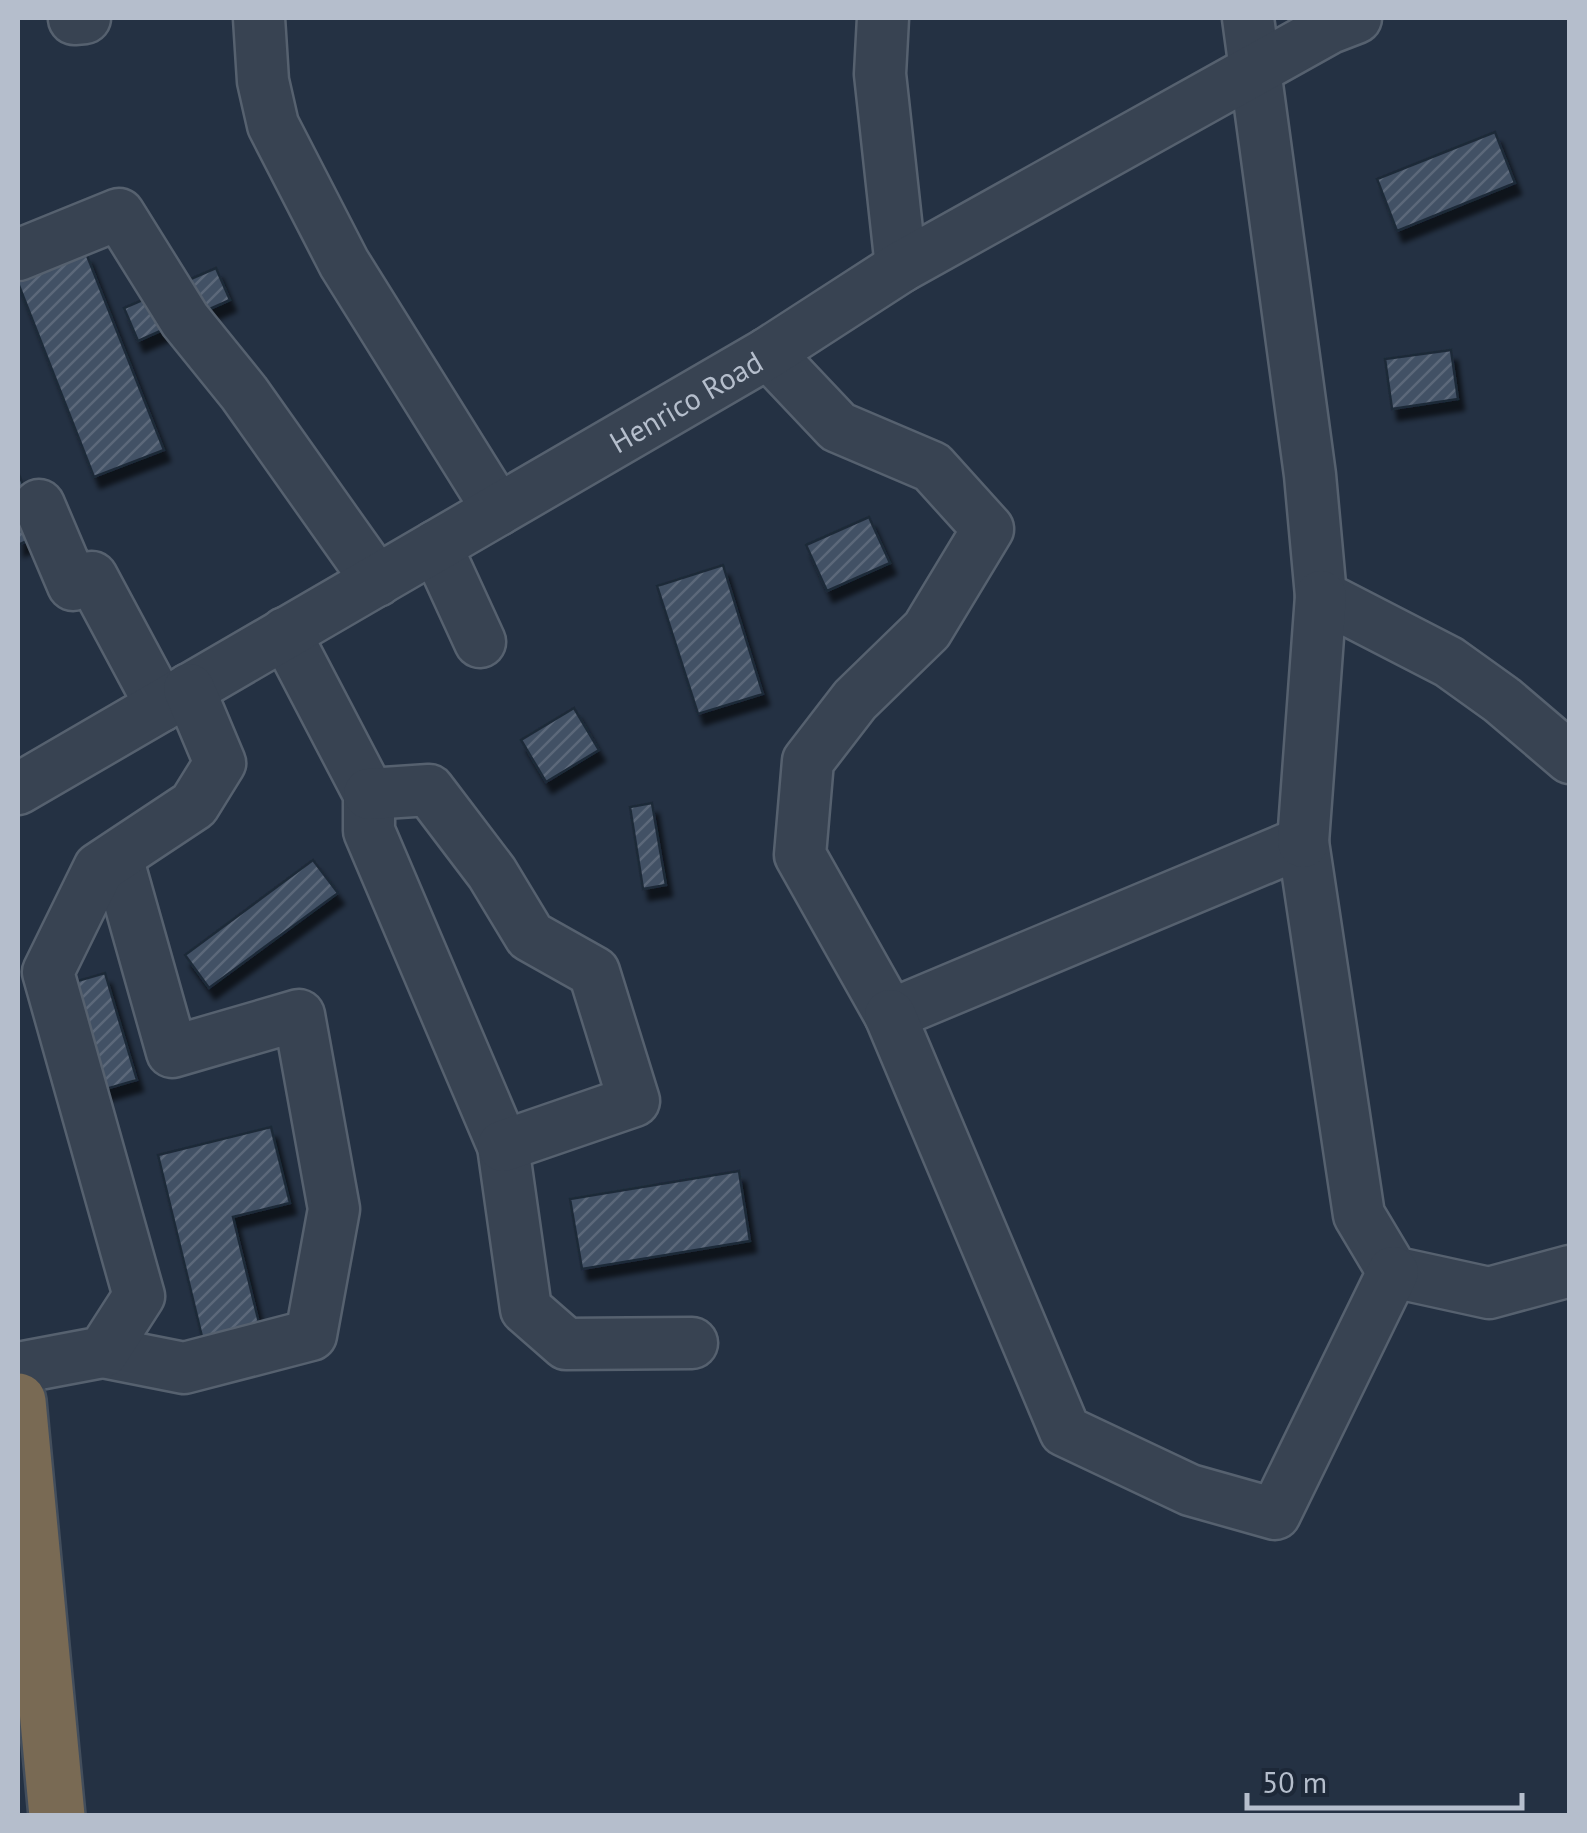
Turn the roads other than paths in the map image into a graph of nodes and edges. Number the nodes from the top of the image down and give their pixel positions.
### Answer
1 (259, 18) edge
2 (883, 18) edge
3 (1248, 18) edge
4 (1356, 18) edge
5 (1255, 70) junction
6 (18, 255) edge
7 (901, 267) junction
8 (768, 353) junction
9 (39, 504) dead end
10 (498, 510) junction
11 (436, 546) junction
12 (376, 580) junction
13 (1321, 596) junction
14 (285, 634) junction
15 (480, 642) dead end
16 (175, 698) junction
17 (1570, 758) edge
18 (18, 789) edge
19 (370, 794) junction
20 (1303, 842) junction
21 (117, 857) junction
22 (33, 974) edge
23 (890, 1015) junction
24 (502, 1146) junction
25 (1394, 1272) junction
26 (1570, 1272) edge
27 (692, 1343) dead end
28 (103, 1352) junction
29 (18, 1368) edge
30 (18, 1402) edge
31 (58, 1816) edge

1 - 10 street
2 - 7 street
3 - 5 street
4 - 5 street, Henrico Road
5 - 7 street, Henrico Road
5 - 13 street
6 - 12 street
7 - 8 street, Henrico Road
8 - 10 street, Henrico Road
8 - 23 street
9 - 16 street
10 - 11 street, Henrico Road
11 - 12 street, Henrico Road
11 - 15 street
12 - 14 street, Henrico Road
13 - 17 street
13 - 20 street
14 - 16 street, Henrico Road
14 - 19 street
16 - 18 street, Henrico Road
16 - 21 street
19 - 24 street
19 - 24 street
20 - 23 street
20 - 25 street
21 - 22 street
21 - 28 street
22 - 28 street
23 - 25 street
24 - 27 street
25 - 26 street
28 - 29 street
30 - 31 highway

